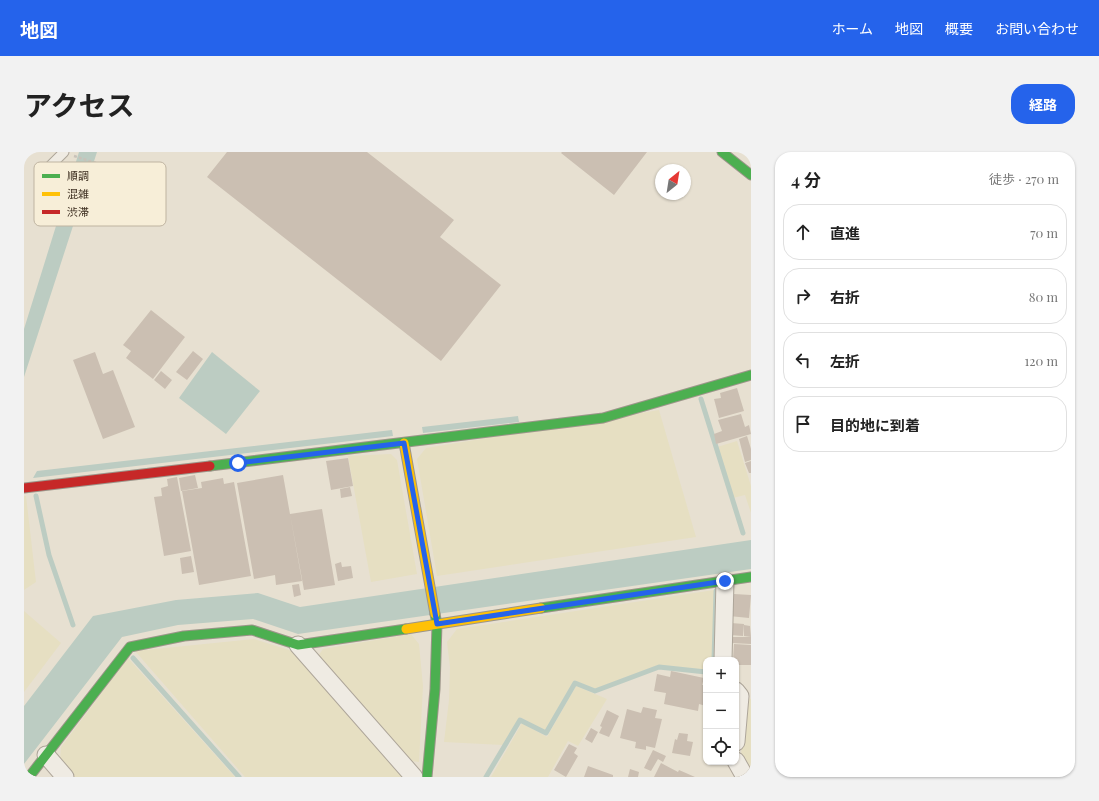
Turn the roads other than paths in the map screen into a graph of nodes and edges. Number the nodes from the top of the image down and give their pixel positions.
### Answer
1 (722, 152) edge
2 (68, 154) edge
3 (58, 162) edge
4 (747, 166) edge
5 (751, 375) edge
6 (404, 443) junction
7 (24, 488) edge
8 (751, 577) edge
9 (725, 581) junction
10 (436, 622) junction
11 (298, 645) junction
12 (723, 657) edge
13 (738, 693) edge
14 (737, 729) edge
15 (46, 755) junction
16 (738, 765) edge
17 (29, 777) edge
18 (65, 777) edge
19 (414, 777) edge
20 (427, 777) edge
21 (745, 777) edge

1 - 4 street
2 - 3 lane
5 - 6 street
6 - 7 street
6 - 10 street
8 - 9 street
9 - 10 street
9 - 12 street
10 - 11 street
10 - 20 street
11 - 15 street
11 - 19 street
13 - 14 street
15 - 17 street
15 - 18 street
16 - 21 street

